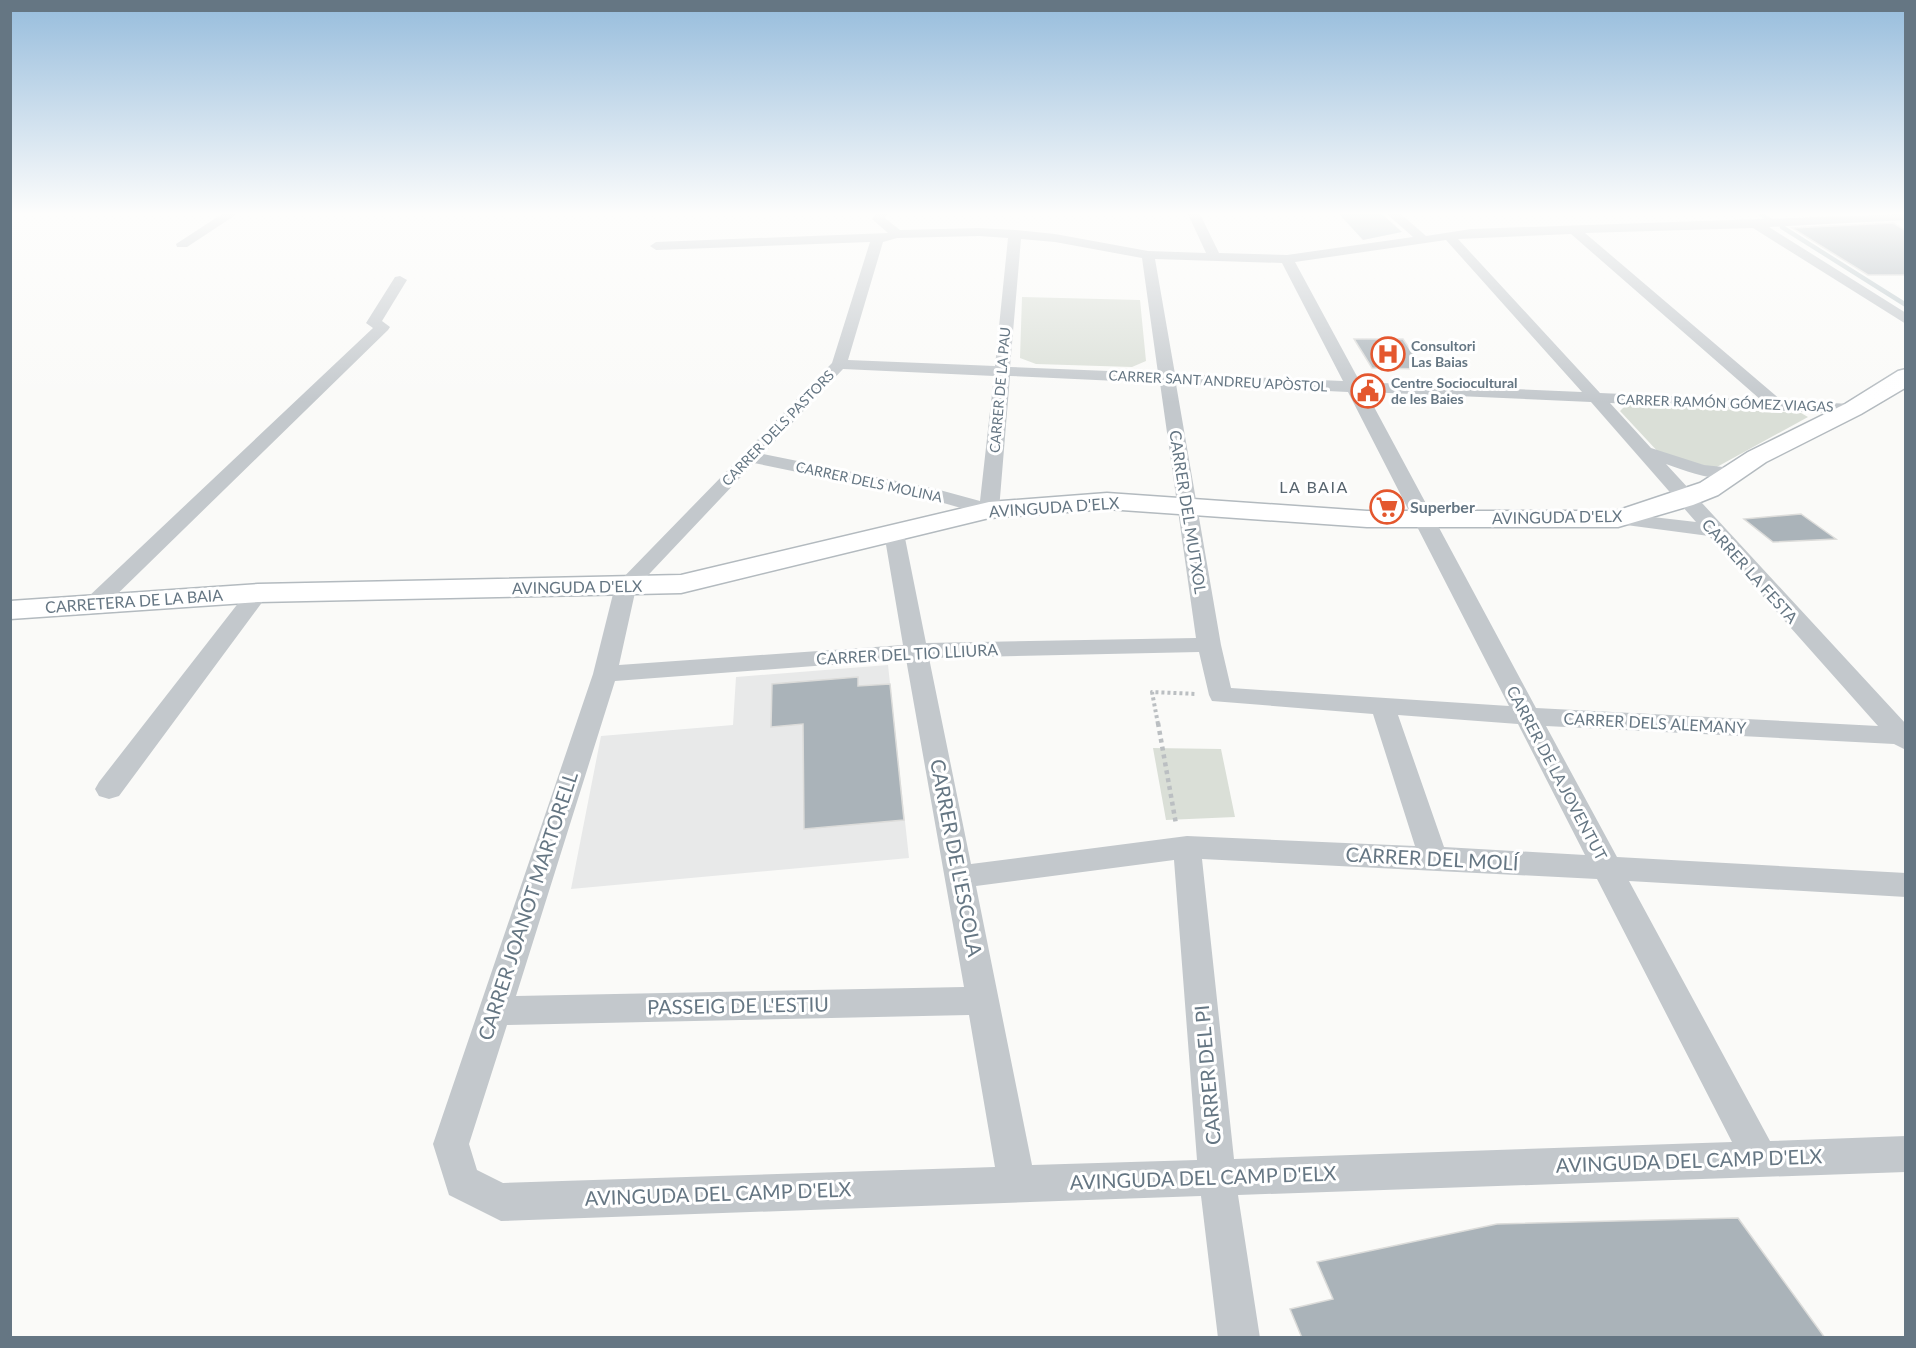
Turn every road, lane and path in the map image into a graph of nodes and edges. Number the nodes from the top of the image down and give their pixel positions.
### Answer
1 (867, 277) edge
2 (1011, 277) edge
3 (1151, 277) edge
4 (1296, 277) edge
5 (1486, 277) edge
6 (1628, 277) edge
7 (1840, 277) edge
8 (400, 280) dead end
9 (1902, 316) edge
10 (839, 364) junction
11 (1002, 371) junction
12 (1166, 378) junction
13 (1903, 381) edge
14 (1353, 387) junction
15 (1597, 398) junction
16 (1777, 405) junction
17 (1853, 409) junction
18 (1642, 450) junction
19 (749, 458) junction
20 (1734, 473) junction
21 (1684, 499) junction
22 (1187, 506) junction
23 (989, 510) junction
24 (1423, 519) junction
25 (1618, 519) junction
26 (1714, 531) junction
27 (894, 532) junction
28 (626, 586) junction
29 (258, 593) junction
30 (95, 603) junction
31 (10, 610) edge
32 (1209, 645) junction
33 (916, 651) junction
34 (605, 674) junction
35 (1225, 695) junction
36 (1383, 707) junction
37 (1526, 716) junction
38 (1903, 738) edge
39 (109, 789) dead end
40 (1186, 836) junction
41 (1433, 858) junction
42 (1607, 868) junction
43 (960, 877) junction
44 (1905, 885) edge
45 (983, 1000) junction
46 (493, 1011) junction
47 (1905, 1154) edge
48 (1761, 1159) junction
49 (1217, 1177) junction
50 (1017, 1184) junction
51 (501, 1202) joint
52 (1239, 1338) edge

1 - 10 street, CARRER DELS PASTORS
2 - 11 street, CARRER DE LA PAU
3 - 12 street, CARRER DEL MUTXOL
4 - 14 street, CARRER DE LA JOVENTUT
5 - 15 street, CARRER LA FESTA
6 - 16 street
7 - 9 street
8 - 30 street
10 - 11 street, CARRER SANT ANDREU APÒSTOL
10 - 19 street, CARRER DELS PASTORS
11 - 12 street, CARRER SANT ANDREU APÒSTOL
11 - 23 street, CARRER DE LA PAU
12 - 14 street, CARRER SANT ANDREU APÒSTOL
12 - 22 street, CARRER DEL MUTXOL
13 - 17 main road, AVINGUDA D'ELX
14 - 15 street, CARRER SANT ANDREU APÒSTOL
14 - 24 street, CARRER DE LA JOVENTUT
15 - 16 street, CARRER RAMÓN GÓMEZ VIAGAS
15 - 18 street, CARRER LA FESTA
16 - 17 street, CARRER RAMÓN GÓMEZ VIAGAS
17 - 20 main road, AVINGUDA D'ELX
18 - 20 street
18 - 21 street, CARRER LA FESTA
19 - 23 street, CARRER DELS MOLINA
19 - 28 street, CARRER DELS PASTORS
20 - 21 main road, AVINGUDA D'ELX
21 - 25 main road, AVINGUDA D'ELX
21 - 26 street, CARRER LA FESTA
22 - 23 main road, AVINGUDA D'ELX
22 - 24 main road, AVINGUDA D'ELX
22 - 32 street, CARRER DEL MUTXOL
23 - 27 main road, AVINGUDA D'ELX
24 - 25 main road, AVINGUDA D'ELX
24 - 37 street, CARRER DE LA JOVENTUT
25 - 26 street
26 - 38 street, CARRER LA FESTA
27 - 28 main road, AVINGUDA D'ELX
27 - 33 street, CARRER DE L'ESCOLA
28 - 29 main road, AVINGUDA D'ELX
28 - 34 street, CARRER JOANOT MARTORELL
29 - 30 main road, CARRETERA DE LA BAIA
29 - 39 street
30 - 31 main road, CARRETERA DE LA BAIA
32 - 33 street, CARRER DEL TIO LLIURA
32 - 35 street, CARRER DEL MUTXOL
33 - 34 street, CARRER DEL TIO LLIURA
33 - 43 street, CARRER DE L'ESCOLA
34 - 46 street, CARRER JOANOT MARTORELL
35 - 36 street, CARRER DELS ALEMANY
35 - 40 path
36 - 37 street, CARRER DELS ALEMANY
36 - 41 street
37 - 38 street, CARRER DELS ALEMANY
37 - 42 street, CARRER DE LA JOVENTUT
40 - 41 street, CARRER DEL MOLÍ
40 - 43 street, CARRER DEL MOLÍ
40 - 49 street, CARRER DEL PI
41 - 42 street, CARRER DEL MOLÍ
42 - 44 street, CARRER DEL MOLÍ
42 - 48 street, CARRER DE LA JOVENTUT
43 - 45 street, CARRER DE L'ESCOLA
45 - 46 street, PASSEIG DE L'ESTIU
45 - 50 street, CARRER DE L'ESCOLA
46 - 51 street, CARRER JOANOT MARTORELL
47 - 48 street, AVINGUDA DEL CAMP D'ELX
48 - 49 street, AVINGUDA DEL CAMP D'ELX
49 - 50 street, AVINGUDA DEL CAMP D'ELX
49 - 52 street, CARRER DEL PI
50 - 51 street, AVINGUDA DEL CAMP D'ELX

